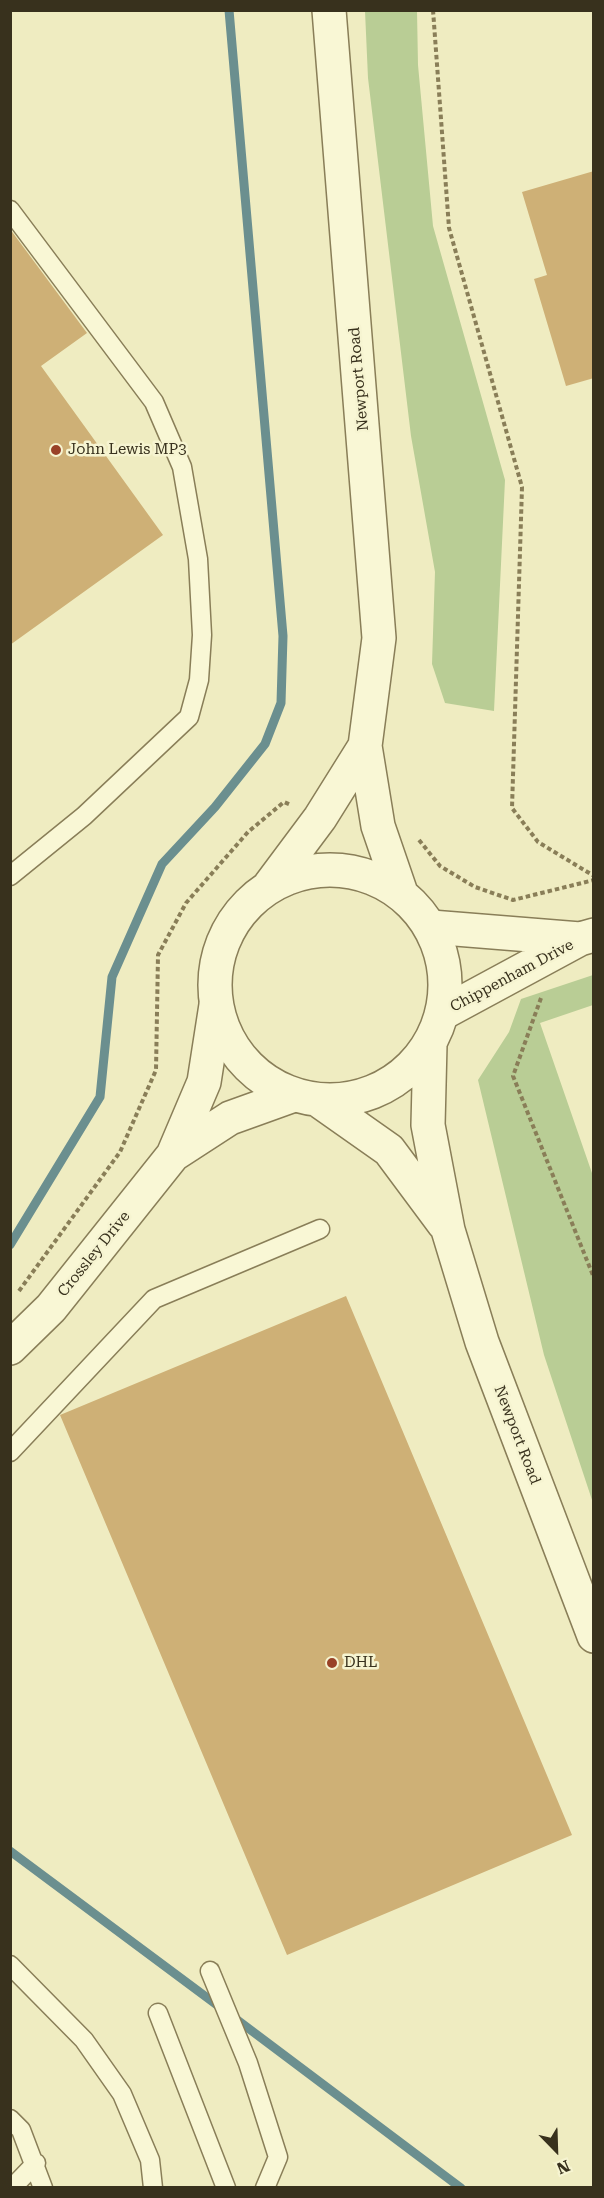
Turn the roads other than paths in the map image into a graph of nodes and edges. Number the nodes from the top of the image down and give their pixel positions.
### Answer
1 (329, 10) edge
2 (10, 210) edge
3 (365, 746) junction
4 (10, 876) edge
5 (270, 885) junction
6 (401, 893) junction
7 (431, 927) junction
8 (587, 937) edge
9 (216, 1005) junction
10 (443, 1013) junction
11 (430, 1044) junction
12 (306, 1097) junction
13 (173, 1155) junction
14 (321, 1229) dead end
15 (448, 1230) junction
16 (10, 1348) edge
17 (10, 1452) edge
18 (594, 1636) edge
19 (10, 1965) edge
20 (210, 1971) dead end
21 (158, 2013) dead end
22 (10, 2119) edge
23 (36, 2163) junction
24 (12, 2187) edge
25 (43, 2187) edge
26 (153, 2187) edge
27 (226, 2187) edge
28 (266, 2187) edge

1 - 3 street, Newport Road
2 - 4 lane
3 - 5 street, Newport Road
3 - 6 street, Newport Road
5 - 6 street
5 - 9 street
6 - 7 street
7 - 8 street, Chippenham Drive
7 - 10 street
8 - 10 street, Chippenham Drive
9 - 12 street, Newport Road
9 - 13 street, Crossley Drive
10 - 11 street
11 - 12 street
11 - 15 street, Newport Road
12 - 13 street, Crossley Drive
12 - 15 street, Newport Road
13 - 16 street, Crossley Drive
14 - 17 lane
15 - 18 street, Newport Road
19 - 26 lane
20 - 28 lane
21 - 27 lane
22 - 23 lane
23 - 24 lane
23 - 25 lane

